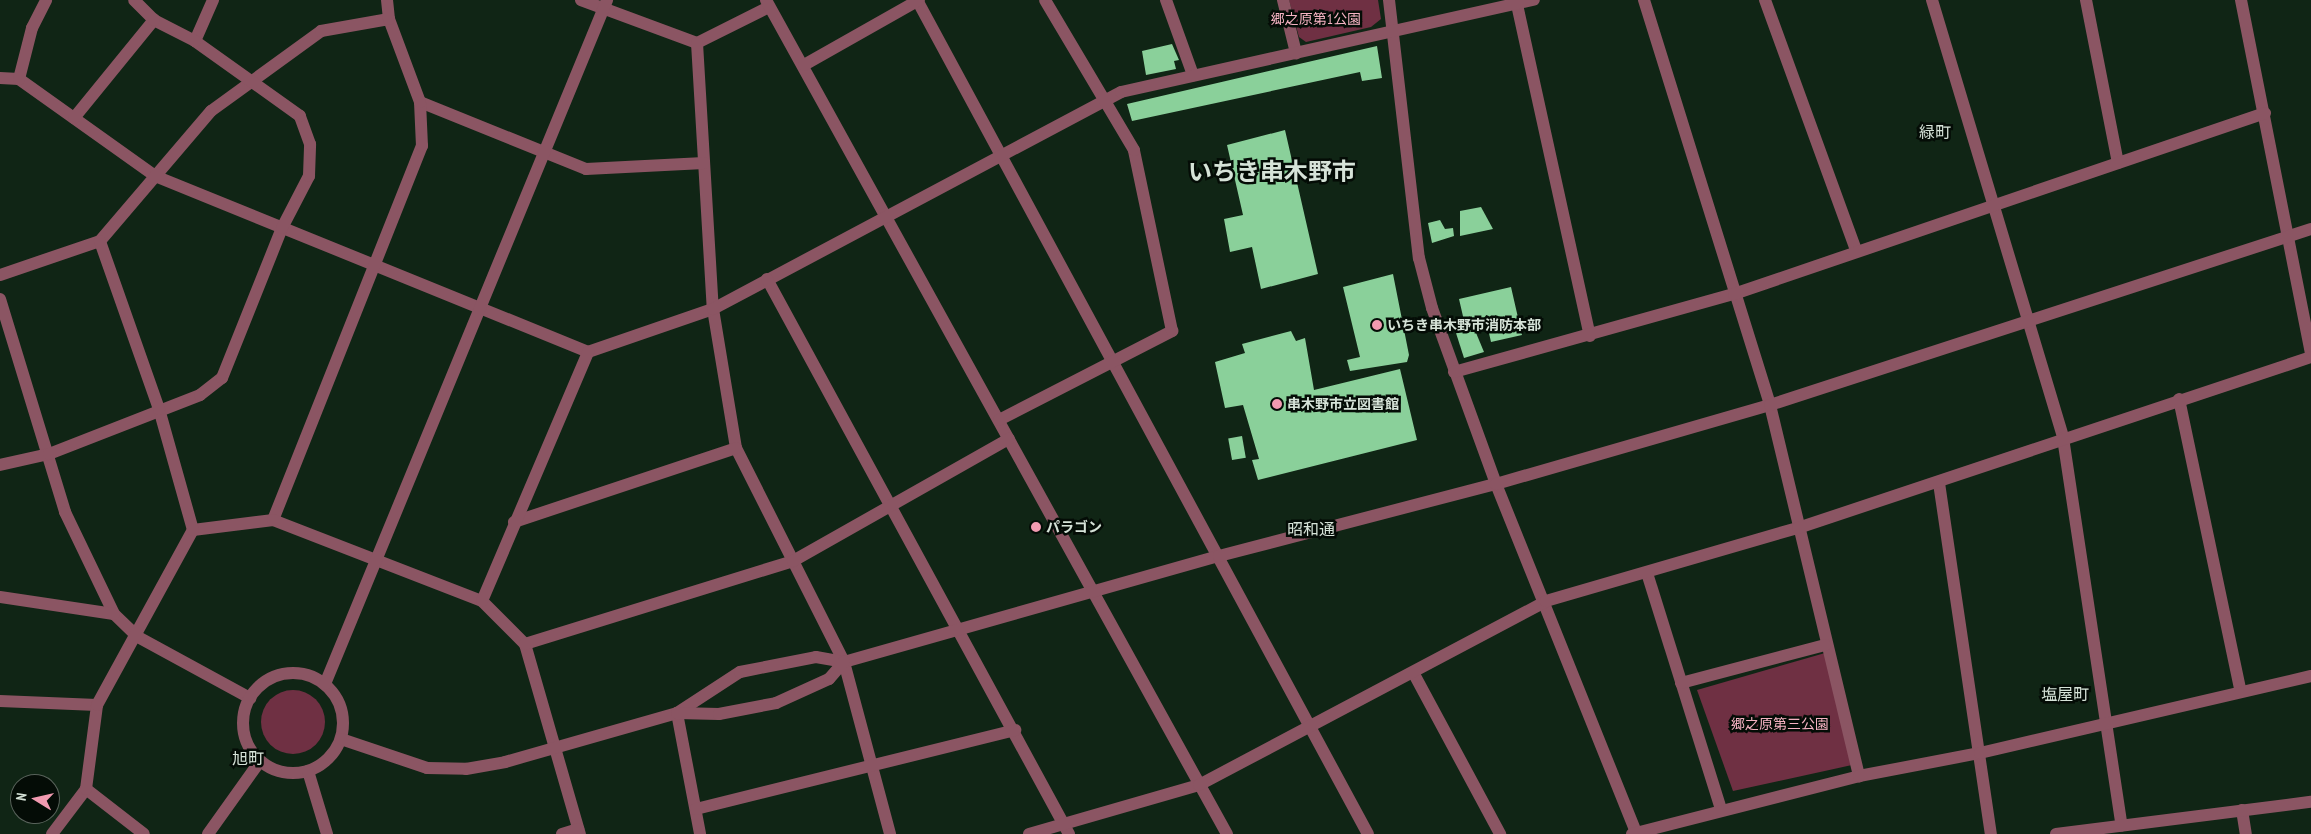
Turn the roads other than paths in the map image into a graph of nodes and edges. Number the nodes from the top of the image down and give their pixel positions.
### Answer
1 (46, 0) edge
2 (134, 0) edge
3 (213, 0) edge
4 (387, 0) edge
5 (582, 0) edge
6 (918, 0) edge
7 (1044, 0) edge
8 (1166, 0) edge
9 (1283, 0) edge
10 (1389, 0) edge
11 (1534, 0) edge
12 (1644, 0) edge
13 (1766, 0) edge
14 (1932, 0) edge
15 (2086, 0) edge
16 (2242, 0) edge
17 (1517, 2) edge
18 (605, 4) edge
19 (767, 4) edge
20 (389, 19) junction
21 (154, 20) junction
22 (1395, 32) junction
23 (195, 42) junction
24 (697, 43) junction
25 (1296, 53) junction
26 (804, 65) junction
27 (1193, 75) junction
28 (0, 78) edge
29 (19, 80) junction
30 (250, 82) junction
31 (1101, 101) junction
32 (420, 102) junction
33 (2264, 113) junction
34 (74, 118) junction
35 (545, 152) junction
36 (1002, 154) junction
37 (704, 163) junction
38 (2118, 163) junction
39 (155, 176) junction
40 (1993, 206) junction
41 (885, 215) junction
42 (282, 228) junction
43 (2311, 229) edge
44 (2289, 237) junction
45 (100, 241) junction
46 (1856, 250) junction
47 (374, 265) junction
48 (0, 275) edge
49 (767, 279) junction
50 (1734, 294) junction
51 (0, 299) edge
52 (482, 309) junction
53 (713, 309) junction
54 (2026, 323) junction
55 (1590, 336) junction
56 (588, 352) junction
57 (2311, 356) edge
58 (1113, 363) junction
59 (1454, 372) junction
60 (2179, 399) junction
61 (1770, 405) junction
62 (159, 409) junction
63 (999, 420) junction
64 (2063, 438) junction
65 (1009, 439) junction
66 (736, 448) junction
67 (49, 454) junction
68 (0, 465) edge
69 (1939, 483) junction
70 (1496, 484) junction
71 (892, 508) junction
72 (273, 520) junction
73 (514, 522) junction
74 (1798, 528) junction
75 (193, 530) junction
76 (1219, 556) junction
77 (792, 561) junction
78 (377, 563) junction
79 (1647, 573) junction
80 (1092, 591) junction
81 (0, 597) edge
82 (482, 601) junction
83 (1546, 601) junction
84 (114, 614) junction
85 (958, 630) junction
86 (138, 637) junction
87 (525, 644) junction
88 (1825, 645) junction
89 (844, 662) junction
90 (1414, 674) junction
91 (2311, 676) edge
92 (1681, 683) junction
93 (325, 684) junction
94 (2242, 692) junction
95 (250, 698) junction
96 (0, 701) edge
97 (97, 706) junction
98 (677, 713) junction
99 (2107, 723) junction
100 (1310, 727) junction
101 (1015, 730) junction
102 (340, 739) junction
103 (554, 745) junction
104 (1980, 753) junction
105 (260, 761) junction
106 (875, 768) junction
107 (308, 771) junction
108 (1859, 776) junction
109 (1199, 785) junction
110 (86, 789) junction
111 (2311, 802) edge
112 (696, 809) junction
113 (1721, 809) junction
114 (2242, 810) junction
115 (1062, 822) junction
116 (2122, 826) junction
117 (579, 832) edge
118 (1635, 833) edge
119 (52, 834) edge
120 (144, 834) edge
121 (208, 834) edge
122 (327, 834) edge
123 (562, 834) edge
124 (700, 834) edge
125 (890, 834) edge
126 (1029, 834) edge
127 (1069, 834) edge
128 (1227, 834) edge
129 (1368, 834) edge
130 (1500, 834) edge
131 (1991, 834) edge
132 (2056, 834) edge
133 (2246, 834) edge

1 - 29 street
2 - 21 street
3 - 23 street
4 - 20 street
5 - 18 street
6 - 26 street
6 - 36 street
7 - 31 street
8 - 27 street
9 - 25 street
10 - 22 street
11 - 17 street
12 - 50 street
13 - 46 street
14 - 40 street
15 - 38 street
16 - 33 street
17 - 22 street
17 - 55 street
18 - 24 street
18 - 35 street
19 - 24 street
19 - 26 street
20 - 30 street
20 - 32 street
21 - 23 street
21 - 34 street
22 - 25 street
22 - 59 street
23 - 30 street
24 - 37 street
25 - 27 street
26 - 41 street
27 - 31 street
28 - 29 street
29 - 34 street
30 - 39 street
30 - 42 street
31 - 36 street
31 - 58 street
32 - 35 street
32 - 47 street
33 - 38 street
33 - 44 street
34 - 39 street
35 - 37 street
35 - 52 street
36 - 41 street
36 - 58 street
37 - 53 street
38 - 40 street
39 - 42 street
39 - 45 street
40 - 46 street
40 - 54 street
41 - 49 street
41 - 63 street
42 - 47 street
42 - 62 street
43 - 44 street
44 - 54 street
44 - 57 street
45 - 48 street
45 - 62 street
46 - 50 street
47 - 52 street
47 - 72 street
49 - 53 street
49 - 71 street
50 - 55 street
50 - 61 street
51 - 67 street
52 - 56 street
52 - 78 street
53 - 56 street
53 - 66 street
54 - 61 street
54 - 64 street
55 - 59 street
56 - 73 street
57 - 60 street
58 - 63 street
58 - 76 street
59 - 70 street
60 - 64 street
60 - 94 street
61 - 70 street
61 - 74 street
62 - 67 street
62 - 75 street
63 - 65 street
64 - 69 street
64 - 99 street
65 - 71 street
65 - 80 street
66 - 73 street
66 - 77 street
67 - 68 street
67 - 84 street
69 - 74 street
69 - 104 street
70 - 76 street
70 - 83 street
71 - 77 street
71 - 85 street
72 - 75 street
72 - 78 street
73 - 82 street
74 - 79 street
74 - 88 street
75 - 86 street
76 - 80 street
76 - 100 street
77 - 87 street
77 - 89 street
78 - 82 street
78 - 93 street
79 - 83 street
79 - 92 street
80 - 85 street
80 - 109 street
81 - 84 street
82 - 87 street
83 - 90 street
83 - 118 street
84 - 86 street
85 - 89 street
85 - 101 street
86 - 95 street
86 - 97 street
87 - 103 street
88 - 92 street
88 - 108 street
89 - 98 street
89 - 98 street
89 - 106 street
90 - 100 street
90 - 130 street
91 - 94 street
92 - 113 street
93 - 95 street
93 - 102 street
94 - 99 street
95 - 105 street
96 - 97 street
97 - 110 street
98 - 103 street
98 - 112 street
99 - 104 street
99 - 116 street
100 - 109 street
100 - 129 street
101 - 106 street
101 - 115 street
102 - 103 street
102 - 107 street
103 - 117 street
104 - 108 street
104 - 131 street
105 - 107 street
105 - 121 street
106 - 112 street
106 - 125 street
107 - 122 street
108 - 113 street
109 - 115 street
109 - 128 street
110 - 119 street
110 - 120 street
111 - 114 street
112 - 124 street
113 - 118 street
114 - 116 street
114 - 133 street
115 - 126 street
115 - 127 street
116 - 132 street
117 - 123 street

